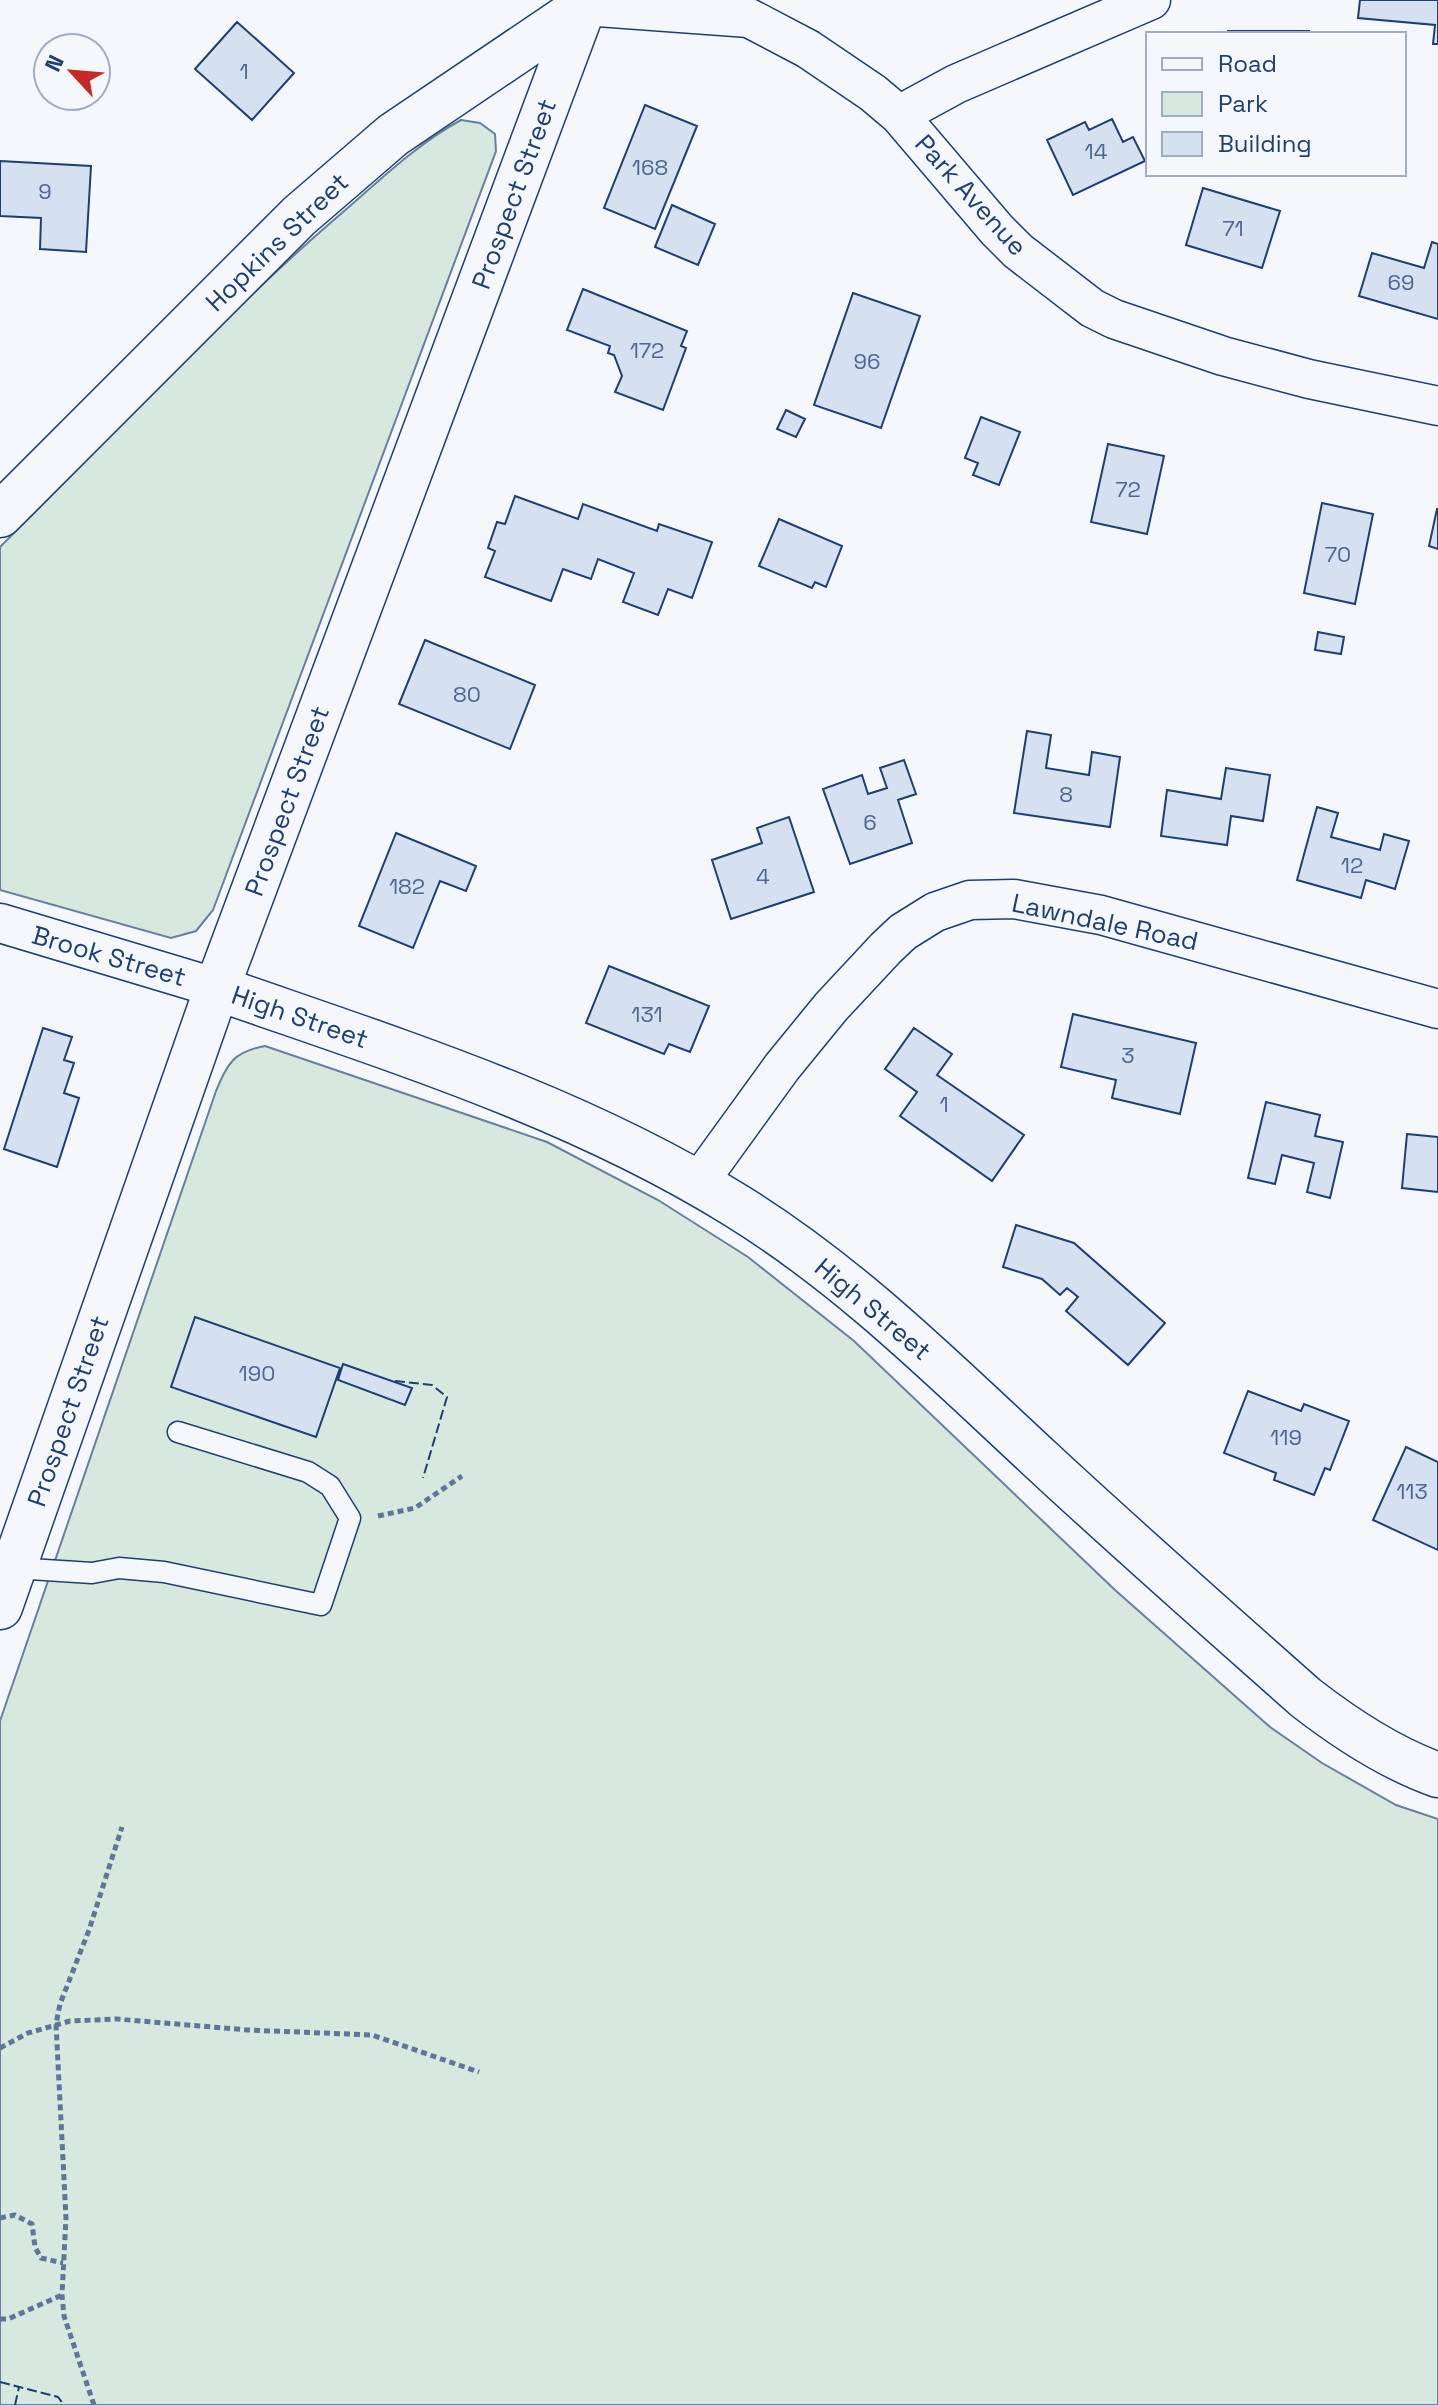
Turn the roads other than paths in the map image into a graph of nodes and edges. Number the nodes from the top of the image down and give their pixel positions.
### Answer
1 (1151, 0) edge
2 (585, 3) edge
3 (743, 9) edge
4 (899, 115) junction
5 (1438, 406) edge
6 (0, 515) edge
7 (0, 923) edge
8 (217, 988) junction
9 (1438, 1009) edge
10 (698, 1183) junction
11 (178, 1432) dead end
12 (7, 1587) edge
13 (1438, 1775) edge

1 - 4 street
2 - 3 street, Park Avenue
2 - 6 main road, Hopkins Street
2 - 8 main road, Prospect Street
3 - 4 street, Park Avenue
4 - 5 street, Park Avenue
7 - 8 street, Brook Street
8 - 10 main road, High Street
8 - 12 main road, Prospect Street
9 - 10 street, Lawndale Road
10 - 13 main road, High Street
11 - 12 lane

